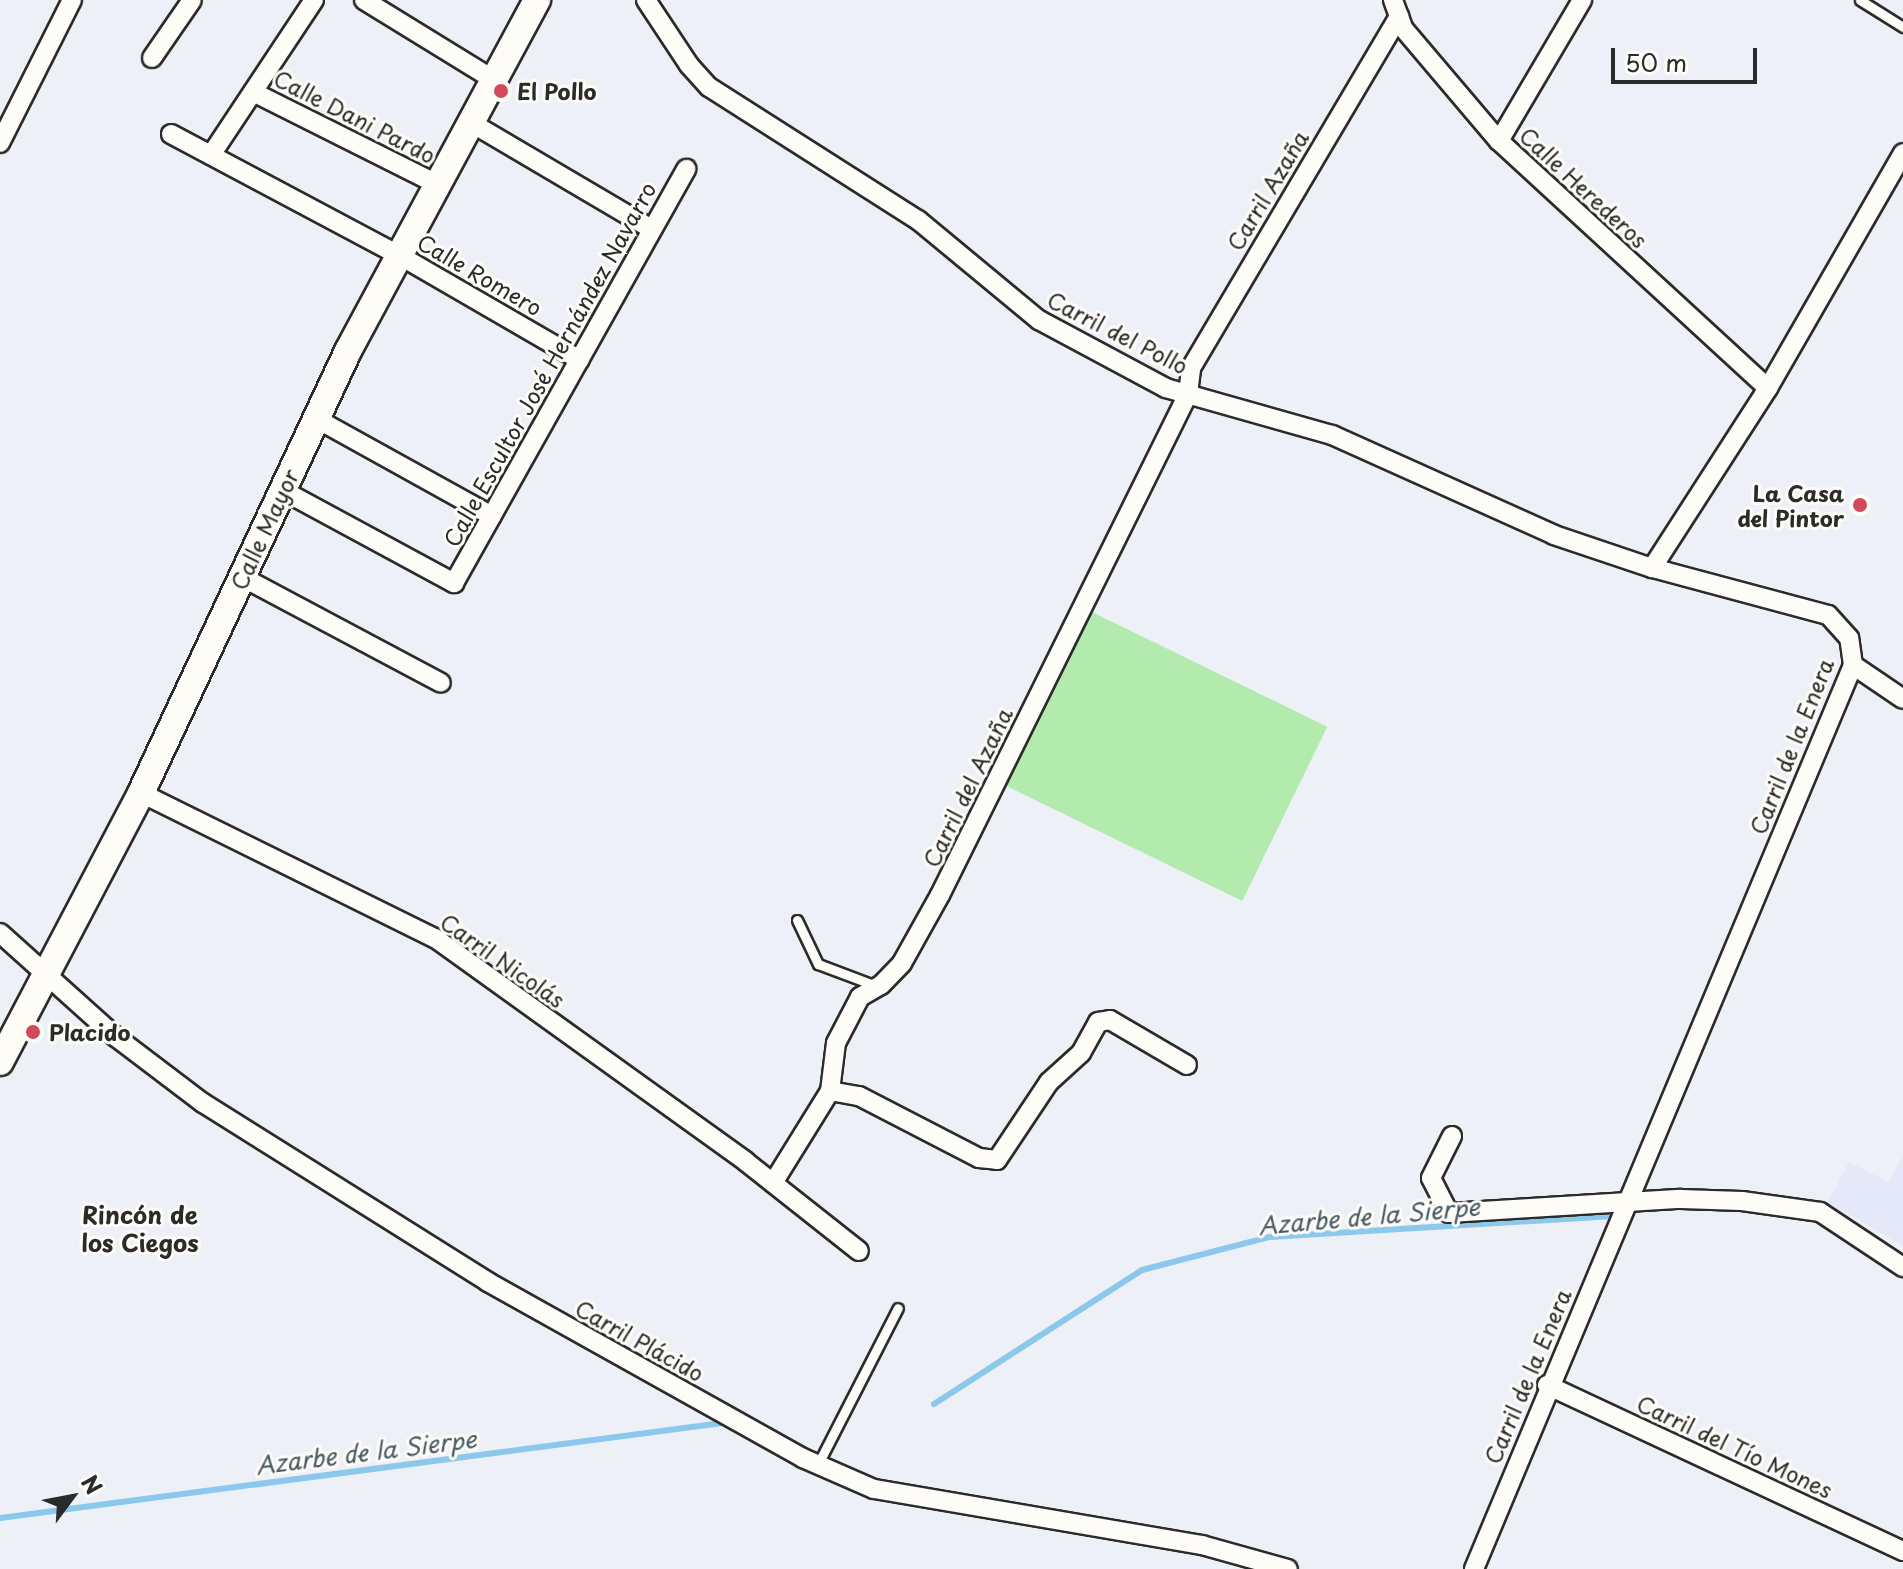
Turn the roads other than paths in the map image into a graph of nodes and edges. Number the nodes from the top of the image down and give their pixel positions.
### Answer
1 (72, 0) edge
2 (192, 0) edge
3 (314, 0) edge
4 (364, 0) edge
5 (537, 0) edge
6 (646, 0) edge
7 (1582, 0) edge
8 (1860, 0) edge
9 (1396, 8) edge
10 (1903, 27) edge
11 (152, 58) dead end
12 (494, 80) junction
13 (253, 92) junction
14 (470, 122) junction
15 (171, 134) dead end
16 (1499, 141) junction
17 (0, 143) edge
18 (1903, 153) edge
19 (211, 155) junction
20 (686, 169) dead end
21 (435, 183) junction
22 (652, 229) junction
23 (397, 254) junction
24 (580, 360) junction
25 (1768, 388) junction
26 (1188, 394) junction
27 (315, 418) junction
28 (282, 490) junction
29 (492, 516) junction
30 (1652, 568) junction
31 (242, 577) junction
32 (1853, 665) junction
33 (441, 683) dead end
34 (1903, 699) edge
35 (141, 793) junction
36 (797, 920) dead end
37 (0, 933) edge
38 (48, 974) junction
39 (881, 985) junction
40 (0, 1062) edge
41 (1187, 1065) dead end
42 (830, 1091) junction
43 (1452, 1136) dead end
44 (773, 1183) junction
45 (1627, 1204) junction
46 (859, 1251) dead end
47 (1903, 1267) edge
48 (898, 1308) dead end
49 (1547, 1385) junction
50 (818, 1464) junction
51 (1903, 1551) edge
52 (1288, 1569) edge
53 (1474, 1569) edge

1 - 17 street
2 - 11 street
3 - 13 street
4 - 12 street
5 - 12 main road, Calle Mayor
6 - 26 street, Carril del Pollo
7 - 16 street
8 - 10 lane
9 - 16 street, Calle Herederos
9 - 26 street, Carril Azaña
12 - 14 main road, Calle Mayor
13 - 19 street
13 - 21 street, Calle Dani Pardo
14 - 21 main road, Calle Mayor
14 - 22 street
15 - 19 street, Calle Romero
16 - 25 street, Calle Herederos
18 - 25 street
19 - 23 street, Calle Romero
20 - 22 street, Calle Escultor José Hernández Navarro
21 - 23 main road, Calle Mayor
22 - 24 street, Calle Escultor José Hernández Navarro
23 - 24 street, Calle Romero
23 - 27 main road, Calle Mayor
24 - 29 street, Calle Escultor José Hernández Navarro
25 - 30 street
26 - 30 street, Carril del Pollo
26 - 39 street, Carril del Azaña
27 - 28 main road, Calle Mayor
27 - 29 street
28 - 29 street, Calle Escultor José Hernández Navarro
28 - 31 main road, Calle Mayor
30 - 32 street, Carril de la Enera
31 - 33 street
31 - 35 main road, Calle Mayor
32 - 34 street
32 - 45 street, Carril de la Enera
35 - 38 main road, Calle Mayor
35 - 44 street, Carril Nicolás
36 - 39 lane
37 - 38 street, Carril Plácido
38 - 40 main road, Calle Mayor
38 - 50 street, Carril Plácido
39 - 42 street, Carril del Azaña
41 - 42 street
42 - 44 street, Carril del Azaña
43 - 45 street
44 - 46 street, Carril Nicolás
45 - 47 street
45 - 49 street, Carril de la Enera
48 - 50 lane
49 - 51 street, Carril del Tío Mones
49 - 53 street, Carril de la Enera
50 - 52 street, Carril Plácido

